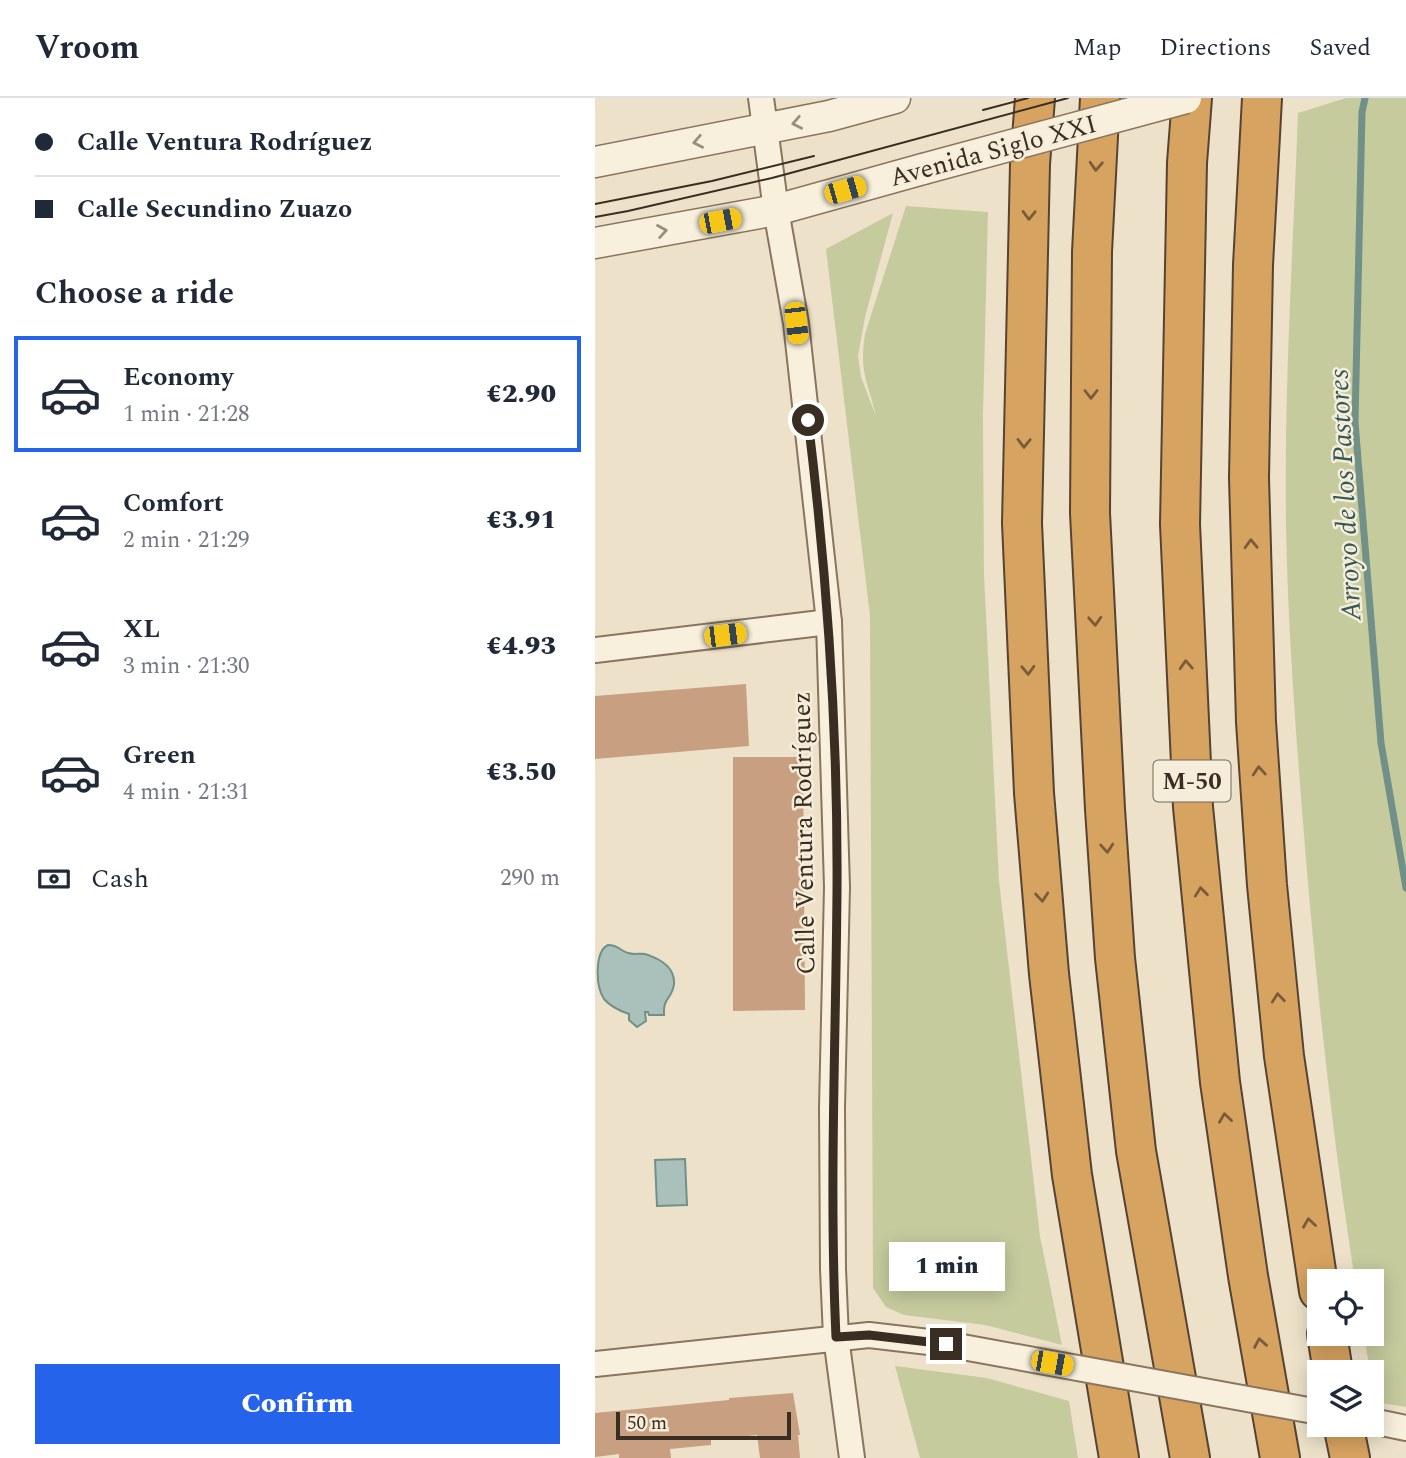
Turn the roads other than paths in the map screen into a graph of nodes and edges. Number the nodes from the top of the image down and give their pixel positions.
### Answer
1 (761, 98) edge
2 (895, 98) edge
3 (1035, 98) edge
4 (1100, 98) edge
5 (1186, 98) edge
6 (1192, 98) edge
7 (1262, 98) edge
8 (765, 129) junction
9 (595, 162) edge
10 (776, 210) junction
11 (595, 243) edge
12 (829, 622) junction
13 (595, 650) edge
14 (1316, 1269) edge
15 (836, 1337) junction
16 (595, 1364) edge
17 (1307, 1410) edge
18 (1384, 1423) edge
19 (1406, 1428) edge
20 (1346, 1437) edge
21 (852, 1458) edge
22 (1119, 1458) edge
23 (1189, 1458) edge
24 (1280, 1458) edge
25 (1350, 1458) edge

1 - 8 street, Calle Ventura Rodríguez
2 -> 8 street
3 -> 22 highway
4 -> 23 highway
5 - 10 street, Avenida Siglo XXI, bridge
24 -> 6 highway, M-50
14 -> 7 highway
8 -> 9 street
8 - 10 street, Calle Ventura Rodríguez
11 -> 10 street, Avenida Siglo XXI
10 - 12 street, Calle Ventura Rodríguez
12 - 13 street
12 - 15 street, Calle Ventura Rodríguez
15 - 16 street
15 - 17 street, bridge
15 - 21 street, Calle Ventura Rodríguez
18 - 19 street
20 - 25 highway

